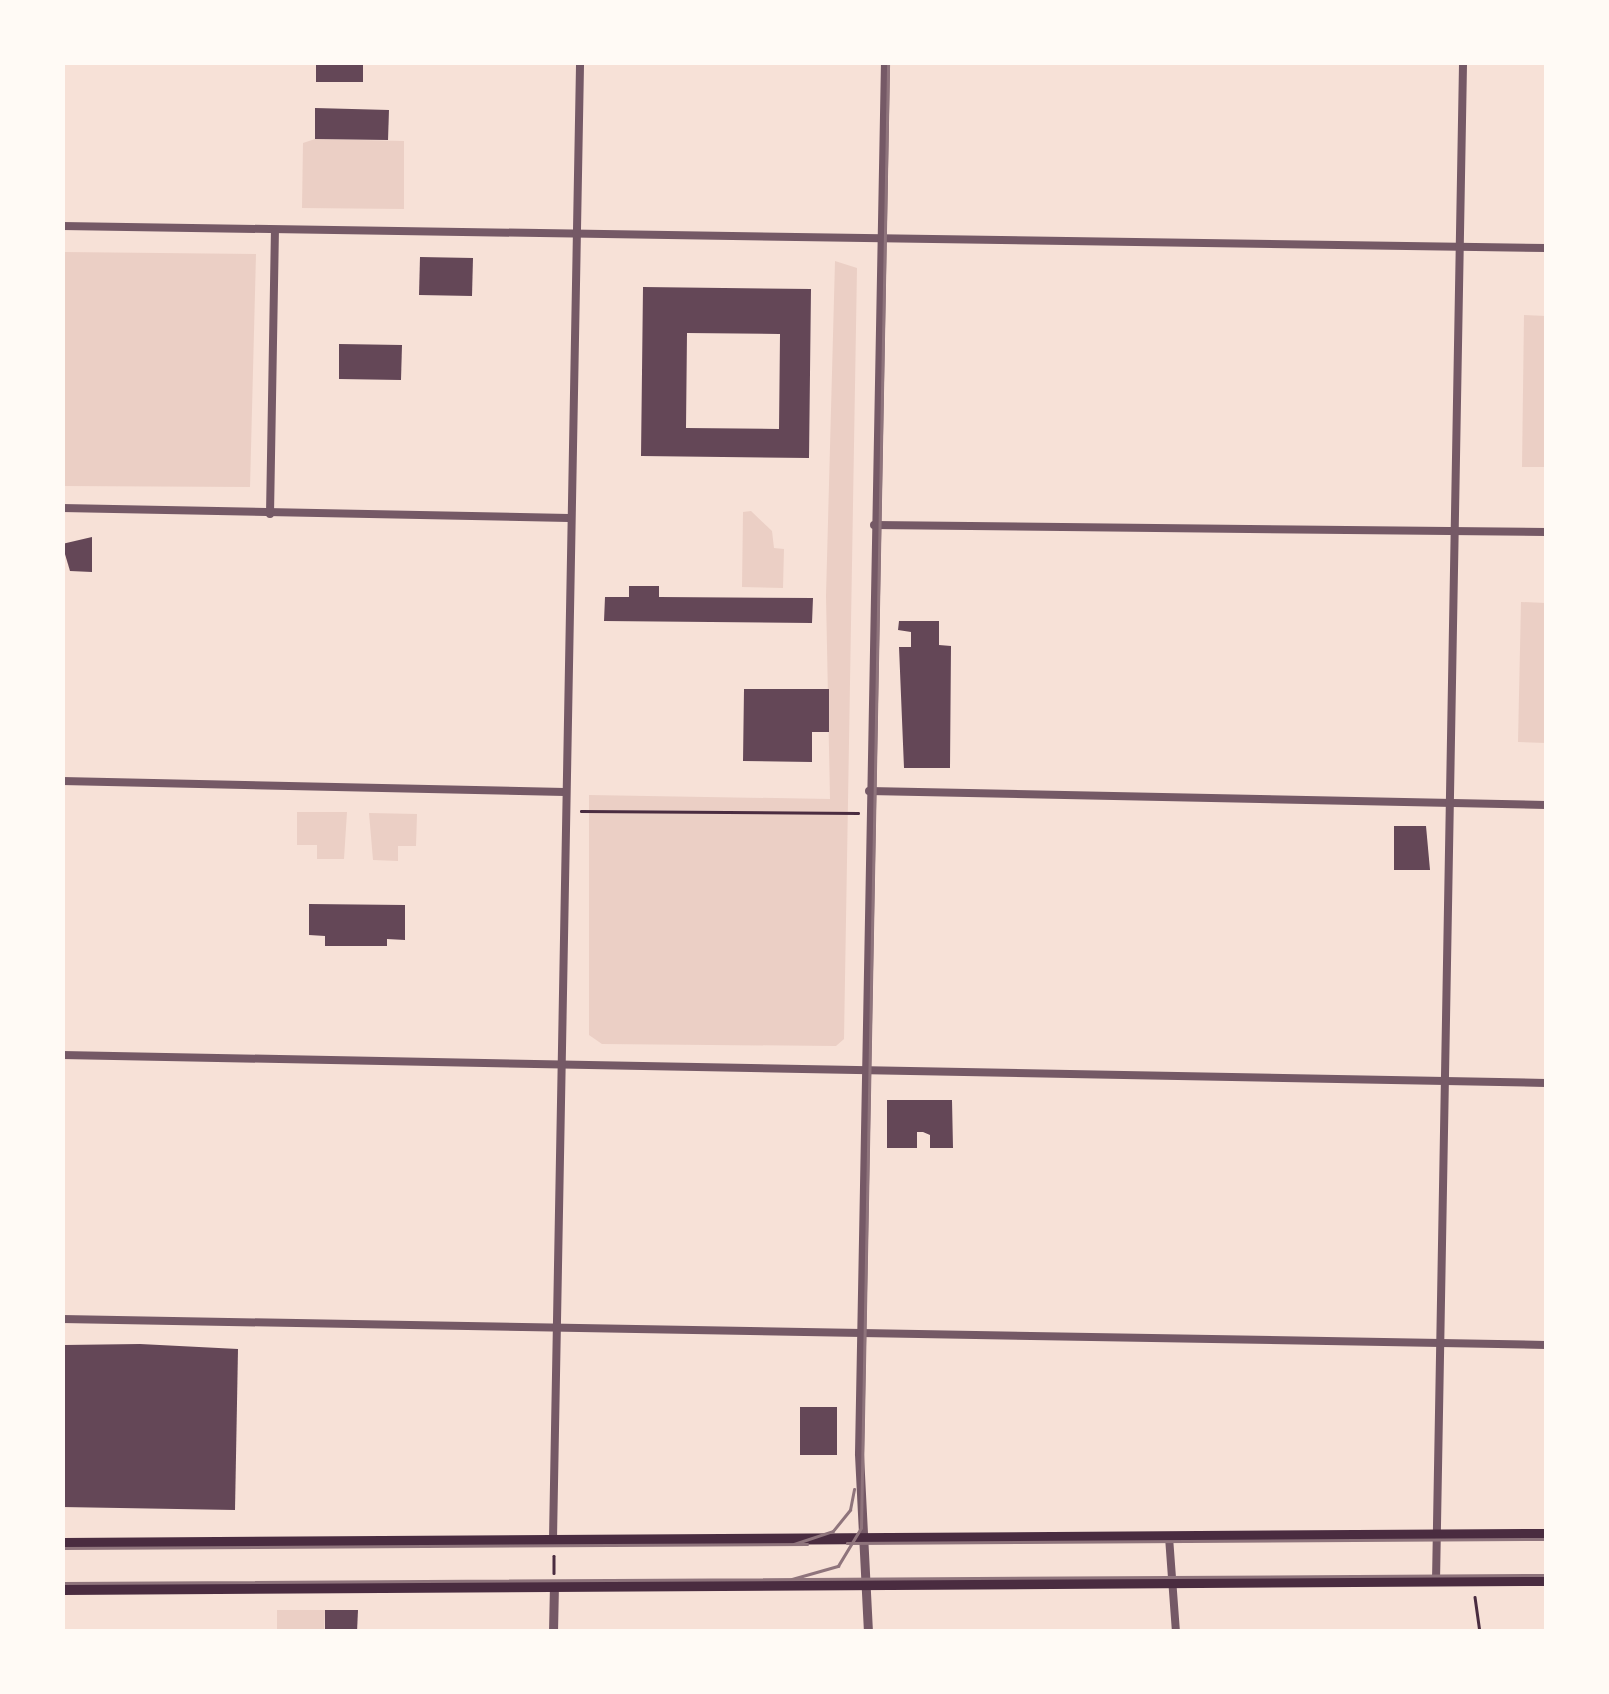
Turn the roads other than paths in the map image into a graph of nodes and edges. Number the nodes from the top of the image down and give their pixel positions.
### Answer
1 (580, 62) edge
2 (885, 62) edge
3 (1463, 62) edge
4 (62, 226) edge
5 (275, 232) junction
6 (577, 237) junction
7 (879, 240) junction
8 (1460, 246) junction
9 (1546, 248) edge
10 (62, 508) edge
11 (270, 514) junction
12 (569, 518) junction
13 (874, 526) junction
14 (1453, 532) junction
15 (1546, 532) edge
16 (62, 781) edge
17 (869, 791) junction
18 (565, 792) junction
19 (1447, 805) junction
20 (1546, 805) edge
21 (62, 1055) edge
22 (561, 1066) junction
23 (866, 1072) junction
24 (1443, 1083) junction
25 (1546, 1084) edge
26 (62, 1319) edge
27 (556, 1328) junction
28 (861, 1331) junction
29 (1438, 1344) junction
30 (1546, 1345) edge
31 (1436, 1534) junction
32 (1546, 1534) edge
33 (1169, 1536) junction
34 (860, 1538) junction
35 (553, 1539) junction
36 (62, 1543) edge
37 (1436, 1580) junction
38 (1546, 1580) edge
39 (1169, 1582) junction
40 (862, 1584) junction
41 (554, 1586) junction
42 (62, 1588) edge
43 (553, 1632) edge
44 (868, 1632) edge
45 (1176, 1632) edge

1 - 6 street
2 - 7 street
3 - 8 street
4 - 5 street
5 - 6 street
5 - 11 street
6 - 7 street
6 - 12 street
7 - 8 street
7 - 13 street
8 - 9 street
8 - 14 street
10 - 11 street
11 - 12 street
12 - 18 street
13 - 14 street
13 - 17 street
14 - 15 street
14 - 19 street
16 - 18 street
17 - 19 street
17 - 23 street
18 - 22 street
19 - 20 street
19 - 24 street
21 - 22 street
22 - 23 street
22 - 27 street
23 - 24 street
23 - 28 street
24 - 25 street
24 - 29 street
26 - 27 street
27 - 28 street
27 - 35 street
28 - 29 street
28 - 34 street
29 - 30 street
29 - 31 street
31 - 32 main road
31 - 33 main road
31 - 37 street
33 - 34 main road
33 - 39 street
34 - 35 main road
34 - 40 street
35 - 36 main road
37 - 38 main road
37 - 39 main road
39 - 40 main road
39 - 45 street
40 - 41 main road
40 - 44 street
41 - 42 main road
41 - 43 street

